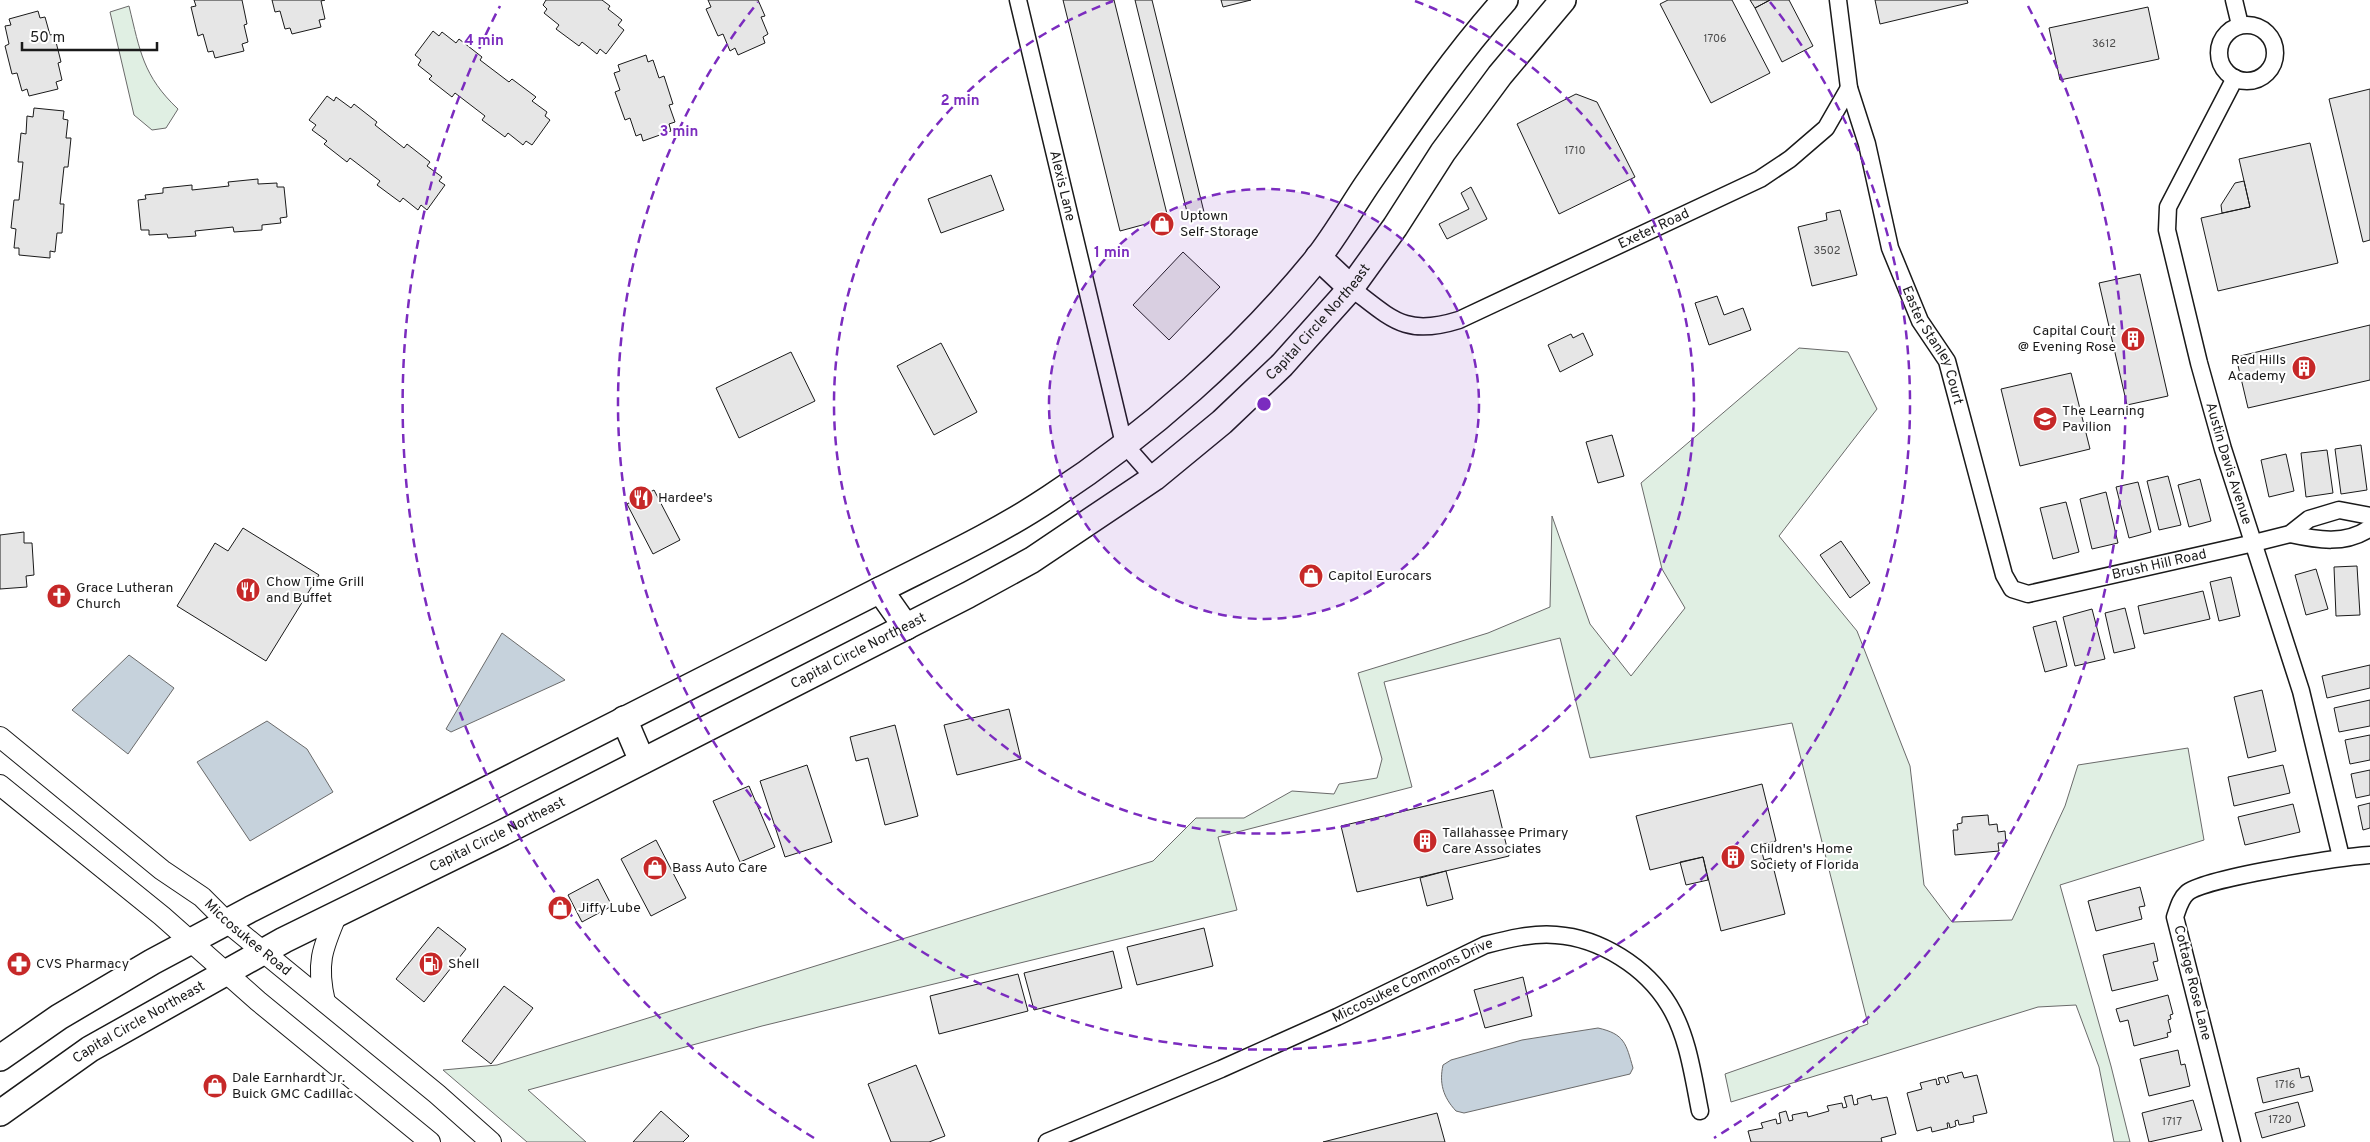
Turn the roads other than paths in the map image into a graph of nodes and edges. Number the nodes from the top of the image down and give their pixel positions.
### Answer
1 (1018, 0) edge
2 (1505, 0) edge
3 (1563, 0) edge
4 (1838, 0) edge
5 (2234, 0) edge
6 (2240, 25) junction
7 (2235, 78) junction
8 (1850, 88) junction
9 (1318, 257) junction
10 (1351, 288) junction
11 (1124, 444) junction
12 (1154, 478) junction
13 (2370, 516) edge
14 (2370, 528) edge
15 (2290, 534) junction
16 (2254, 543) junction
17 (880, 590) junction
18 (2028, 594) joint
19 (906, 627) junction
20 (624, 719) junction
21 (0, 737) edge
22 (642, 762) junction
23 (0, 784) edge
24 (2370, 855) edge
25 (2341, 857) junction
26 (337, 914) junction
27 (228, 923) junction
28 (191, 942) junction
29 (264, 951) junction
30 (226, 972) junction
31 (325, 1002) junction
32 (0, 1058) edge
33 (1700, 1111) dead end
34 (0, 1113) edge
35 (430, 1142) edge
36 (491, 1142) edge
37 (1046, 1142) edge
38 (2232, 1142) edge

1 - 11 street, Alexis Lane
2 - 9 main road
3 - 10 main road, Capital Circle Northeast
4 - 8 street
5 - 6 street
6 - 7 street
6 - 7 street
7 - 16 street, Austin Davis Avenue
8 - 10 street, Exeter Road
8 - 18 street, Easter Stanley Court
9 - 10 main road
9 - 11 main road
10 - 12 main road, Capital Circle Northeast
11 - 12 street, Alexis Lane
11 - 17 main road
12 - 19 main road, Capital Circle Northeast
13 - 15 street, Brush Hill Road
14 - 15 street, Brush Hill Road
15 - 16 street, Brush Hill Road
16 - 18 street, Brush Hill Road
16 - 25 street, Austin Davis Avenue
17 - 19 main road
17 - 20 main road
19 - 22 main road, Capital Circle Northeast
20 - 22 main road
20 - 27 main road
21 - 27 street, Miccosukee Road
22 - 26 main road, Capital Circle Northeast
23 - 28 street
24 - 25 street, Cottage Rose Lane
25 - 38 street, Cottage Rose Lane
26 - 29 main road, Capital Circle Northeast
26 - 31 street
27 - 28 main road
27 - 29 street, Miccosukee Road
28 - 30 street
28 - 32 main road
29 - 30 main road, Capital Circle Northeast
29 - 31 street, Miccosukee Road
30 - 34 main road, Capital Circle Northeast
30 - 35 street
31 - 36 street, Miccosukee Road
33 - 37 street, Miccosukee Commons Drive

